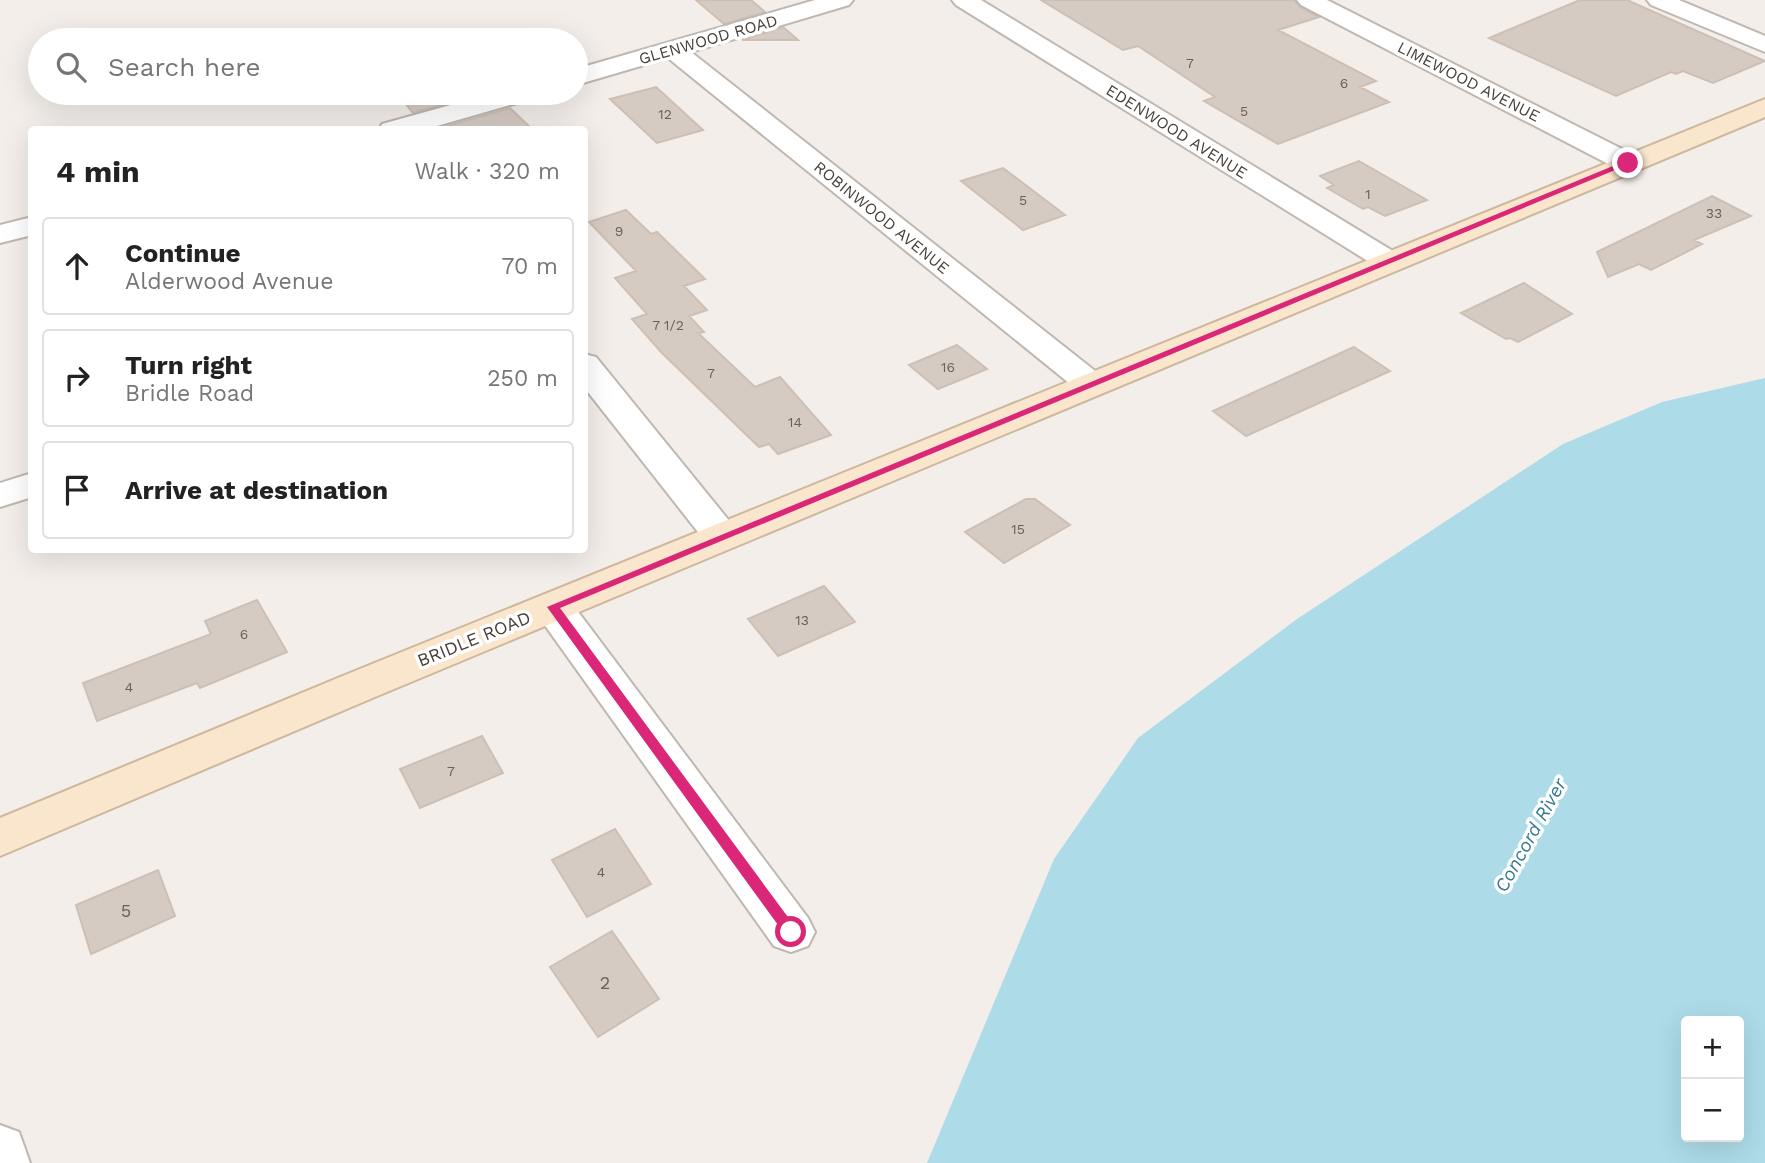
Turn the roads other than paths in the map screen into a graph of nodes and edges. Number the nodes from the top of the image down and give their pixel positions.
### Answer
1 (841, 0) edge
2 (964, 0) edge
3 (1309, 0) edge
4 (1658, 0) edge
5 (1765, 45) edge
6 (672, 49) junction
7 (588, 74) edge
8 (480, 105) edge
9 (1765, 107) edge
10 (407, 126) edge
11 (1628, 163) junction
12 (28, 227) edge
13 (0, 234) edge
14 (1390, 262) junction
15 (588, 369) edge
16 (1091, 385) junction
17 (28, 486) edge
18 (0, 495) edge
19 (722, 537) junction
20 (553, 607) junction
21 (0, 838) edge
22 (791, 932) dead end
23 (0, 1150) edge
24 (3, 1163) edge

1 - 6 street, GLENWOOD ROAD
2 - 14 street, EDENWOOD AVENUE
3 - 11 street, LIMEWOOD AVENUE
4 - 5 street
6 - 7 street, GLENWOOD ROAD
6 - 16 street, ROBINWOOD AVENUE
8 - 10 street
9 - 11 street, BRIDLE ROAD
11 - 14 street, BRIDLE ROAD
12 - 13 street
14 - 16 street, BRIDLE ROAD
15 - 19 street
16 - 19 street, BRIDLE ROAD
17 - 18 street
19 - 20 street, BRIDLE ROAD
20 - 21 street, BRIDLE ROAD
20 - 22 street
23 - 24 street

